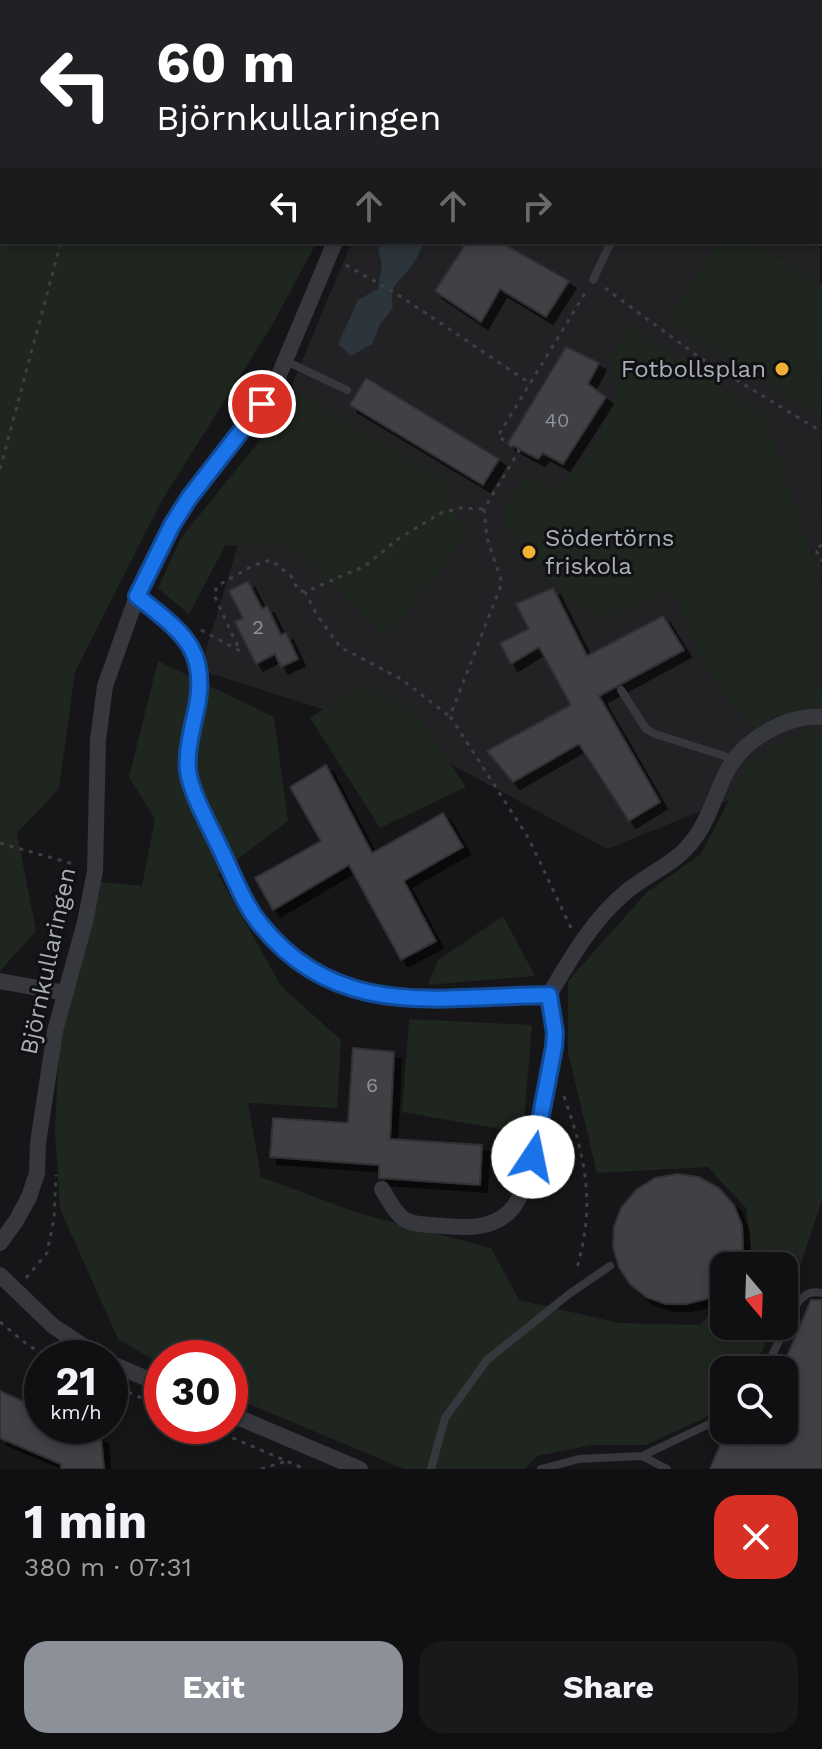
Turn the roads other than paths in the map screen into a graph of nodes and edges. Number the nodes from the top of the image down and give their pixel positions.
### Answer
1 (334, 244) edge
2 (610, 244) edge
3 (593, 280) road end
4 (286, 361) junction
5 (347, 390) dead end
6 (137, 596) junction
7 (621, 690) dead end
8 (822, 717) edge
9 (735, 759) junction
10 (0, 981) edge
11 (66, 993) junction
12 (549, 995) junction
13 (382, 1189) dead end
14 (0, 1243) edge
15 (610, 1266) dead end
16 (0, 1275) edge
17 (822, 1293) edge
18 (74, 1340) edge
19 (772, 1356) edge
20 (248, 1422) edge
21 (710, 1424) edge
22 (642, 1456) junction
23 (360, 1469) edge
24 (431, 1469) edge
25 (541, 1469) edge
26 (667, 1469) edge

1 - 4 street, Björnkullaringen
2 - 3 lane
4 - 5 lane
4 - 6 street, Björnkullaringen
6 - 11 street, Björnkullaringen
6 - 12 street
7 - 9 lane
8 - 9 street
9 - 12 street
10 - 11 street
11 - 14 street, Björnkullaringen
12 - 13 street
15 - 24 lane
16 - 18 street
17 - 19 lane
20 - 23 street
21 - 22 lane
22 - 25 lane
22 - 26 lane

